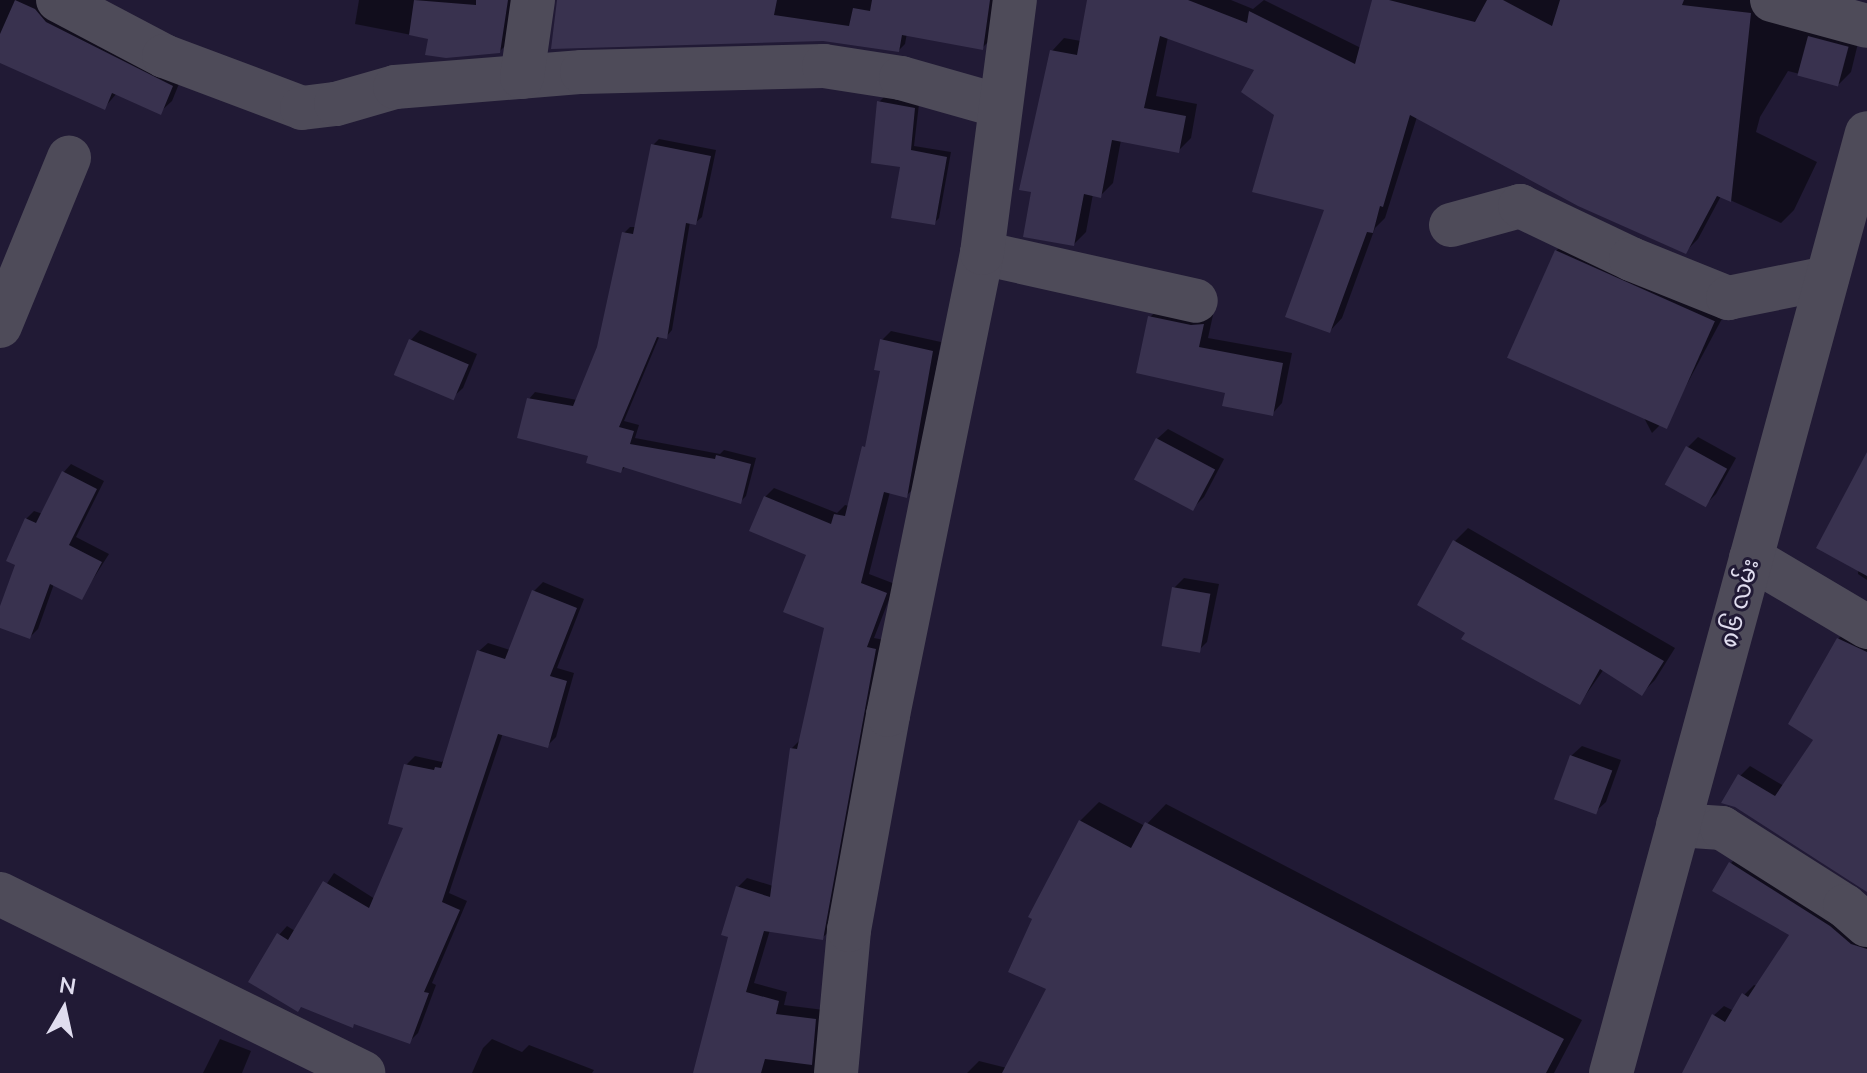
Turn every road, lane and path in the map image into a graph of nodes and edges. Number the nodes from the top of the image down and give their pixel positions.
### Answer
1 (58, 0) edge
2 (533, 0) edge
3 (1015, 0) edge
4 (1772, 0) edge
5 (1867, 26) edge
6 (522, 77) junction
7 (1000, 106) junction
8 (1866, 140) edge
9 (69, 158) dead end
10 (1451, 225) dead end
11 (982, 253) junction
12 (1827, 278) junction
13 (1196, 301) dead end
14 (0, 326) edge
15 (1751, 558) junction
16 (1867, 627) edge
17 (1678, 825) junction
18 (0, 894) edge
19 (1867, 925) edge
20 (352, 1071) edge
21 (836, 1073) edge
22 (1611, 1073) edge

1 - 6 street
2 - 6 street
3 - 7 street
4 - 5 street
6 - 7 street
7 - 11 street
8 - 12 street, ၈၆ လမ်း
9 - 14 street
10 - 12 street
11 - 13 street
11 - 21 street
12 - 15 street, ၈၆ လမ်း
15 - 16 street
15 - 17 street, ၈၆ လမ်း
17 - 19 street
17 - 22 street, ၈၆ လမ်း
18 - 20 street

